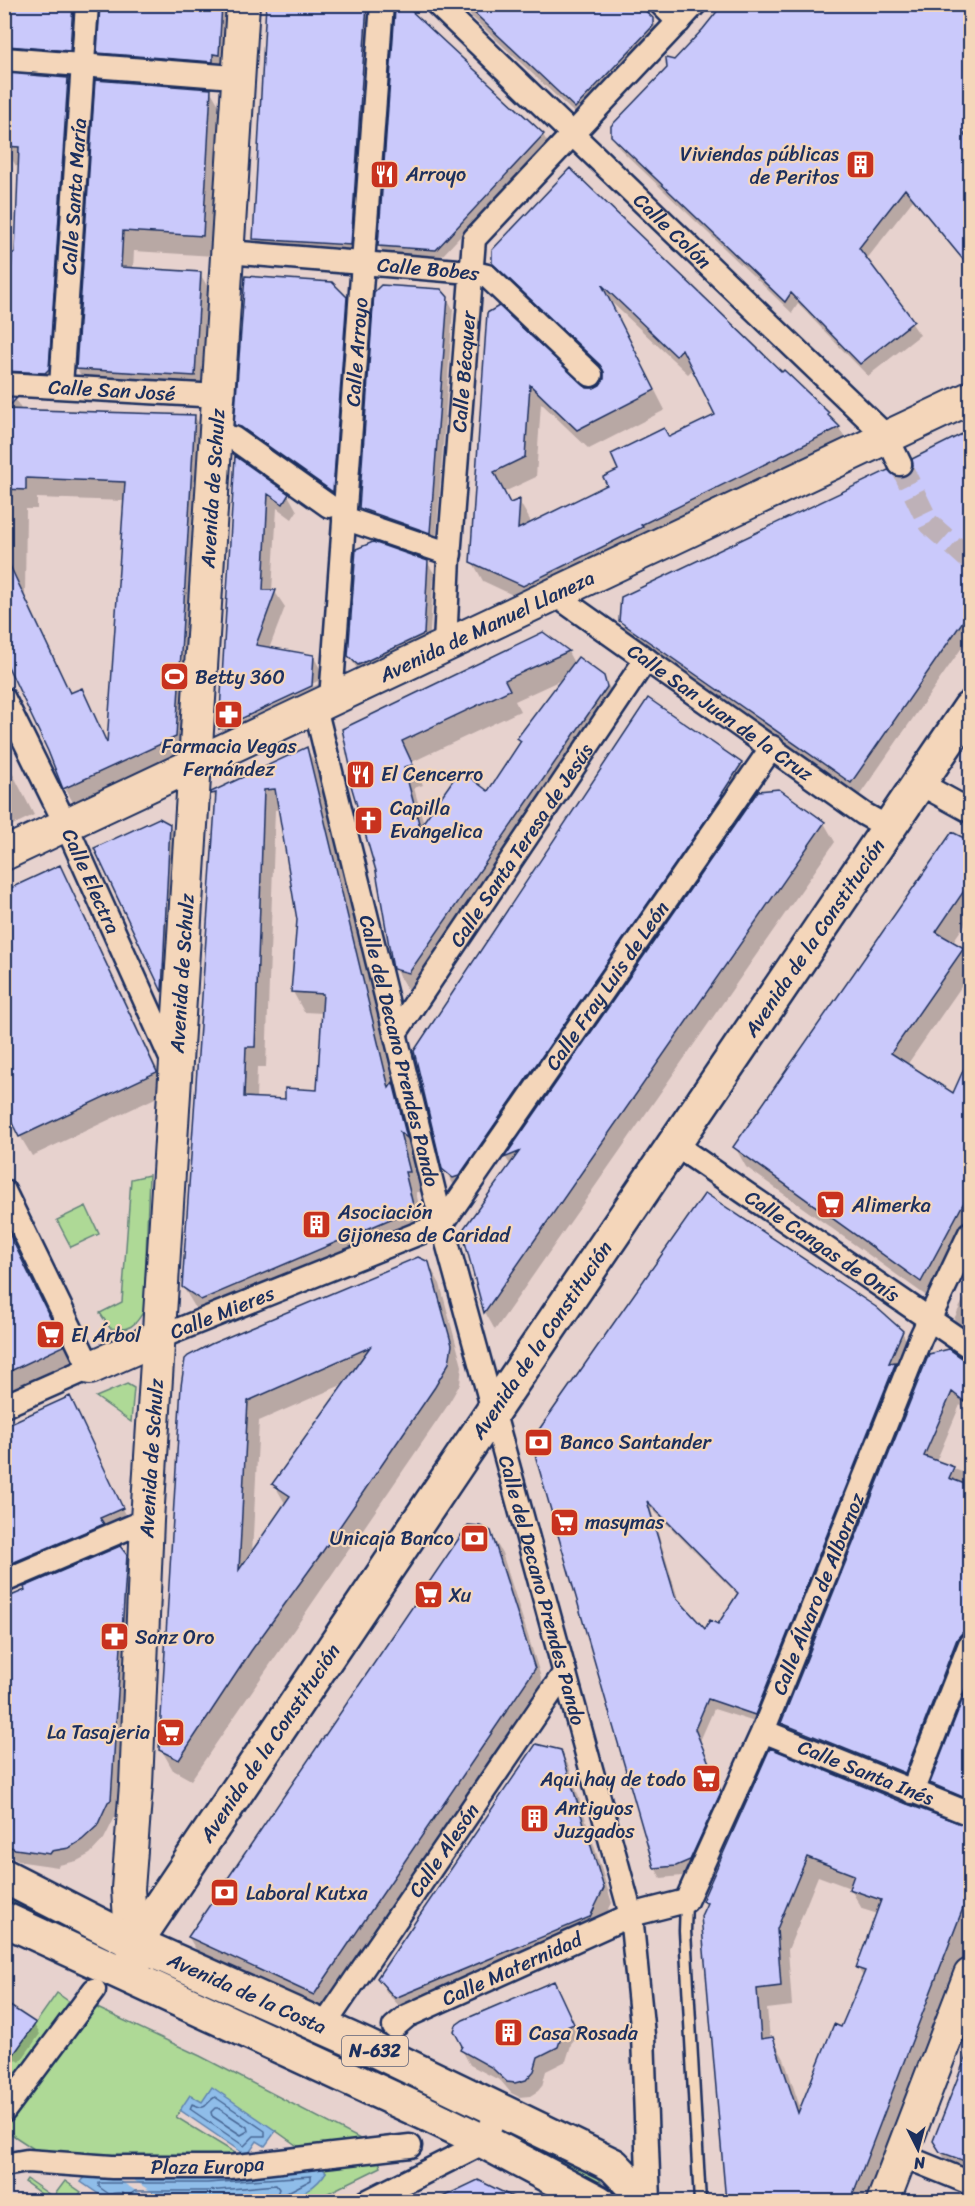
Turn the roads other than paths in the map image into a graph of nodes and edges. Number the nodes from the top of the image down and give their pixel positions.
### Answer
1 (87, 4) edge
2 (243, 4) edge
3 (382, 4) edge
4 (437, 4) edge
5 (661, 4) edge
6 (695, 4) edge
7 (679, 22) junction
8 (4, 59) edge
9 (83, 64) junction
10 (221, 76) dead end
11 (572, 134) junction
12 (228, 252) junction
13 (363, 262) junction
14 (470, 272) junction
15 (591, 375) dead end
16 (4, 384) edge
17 (61, 386) junction
18 (219, 396) junction
19 (970, 398) edge
20 (233, 438) dead end
21 (894, 451) junction
22 (336, 512) junction
23 (450, 554) junction
24 (554, 594) junction
25 (445, 645) junction
26 (646, 660) junction
27 (4, 699) edge
28 (323, 703) junction
29 (970, 708) edge
30 (772, 747) junction
31 (196, 763) junction
32 (919, 783) junction
33 (970, 811) edge
34 (66, 825) junction
35 (889, 828) junction
36 (4, 854) edge
37 (396, 1032) junction
38 (175, 1066) junction
39 (674, 1144) junction
40 (4, 1191) edge
41 (442, 1224) junction
42 (970, 1233) edge
43 (929, 1319) junction
44 (158, 1338) junction
45 (970, 1347) edge
46 (90, 1368) junction
47 (4, 1406) edge
48 (492, 1412) junction
49 (147, 1520) junction
50 (4, 1581) edge
51 (970, 1644) edge
52 (565, 1672) junction
53 (763, 1731) junction
54 (912, 1792) junction
55 (970, 1814) edge
56 (4, 1876) edge
57 (128, 1889) junction
58 (686, 1901) junction
59 (65, 1906) junction
60 (631, 1915) junction
61 (4, 1919) edge
62 (135, 1943) junction
63 (970, 1975) edge
64 (136, 1979) junction
65 (94, 1990) dead end
66 (400, 2021) dead end
67 (323, 2026) junction
68 (497, 2109) junction
69 (4, 2111) edge
70 (485, 2142) junction
71 (410, 2146) dead end
72 (901, 2155) junction
73 (10, 2159) edge
74 (530, 2168) junction
75 (970, 2183) edge
76 (4, 2184) edge
77 (366, 2202) edge
78 (568, 2202) edge
79 (598, 2202) edge
80 (639, 2202) edge
81 (649, 2202) edge
82 (700, 2202) edge
83 (883, 2202) edge

1 - 9 street, Calle Santa María
2 - 12 street, Avenida de Schulz
3 - 13 street, Calle Arroyo
4 - 11 street, Calle Colón
5 - 7 street
6 - 7 street, Calle Bécquer
7 - 11 street, Calle Bécquer
8 - 9 street
9 - 10 street
9 - 17 street, Calle Santa María
11 - 14 street, Calle Bécquer
11 - 21 street, Calle Colón
12 - 13 street, Calle Bobes
12 - 18 street, Avenida de Schulz
13 - 14 street, Calle Bobes
13 - 22 street, Calle Arroyo
14 - 15 street, Calle Bobes
14 - 23 street, Calle Bécquer
16 - 17 street, Calle San José
17 - 18 street, Calle San José
18 - 31 street, Avenida de Schulz
19 - 21 street, Avenida de Manuel Llaneza
20 - 22 street
21 - 24 street, Avenida de Manuel Llaneza
22 - 23 street
22 - 28 street, Calle Arroyo
23 - 25 street, Calle Bécquer
24 - 25 street, Avenida de Manuel Llaneza
24 - 26 street, Calle San Juan de la Cruz
25 - 28 street, Avenida de Manuel Llaneza
26 - 30 street, Calle San Juan de la Cruz
26 - 37 street, Calle Santa Teresa de Jesús
27 - 34 street, Calle Electra
28 - 31 street, Avenida de Manuel Llaneza
28 - 37 street, Calle del Decano Prendes Pando
29 - 32 main road, Avenida de la Constitución
30 - 35 street, Calle San Juan de la Cruz
30 - 41 street, Calle Fray Luis de León
31 - 34 street, Avenida de Manuel Llaneza
31 - 38 street, Avenida de Schulz
32 - 33 street
32 - 35 main road, Avenida de la Constitución
34 - 36 street, Avenida de Manuel Llaneza
34 - 38 street, Calle Electra
35 - 39 main road, Avenida de la Constitución
37 - 41 street, Calle del Decano Prendes Pando
38 - 44 street, Avenida de Schulz
39 - 43 street, Calle Cangas de Onís
39 - 48 main road, Avenida de la Constitución
40 - 46 street
41 - 44 street, Calle Mieres
41 - 48 street, Calle del Decano Prendes Pando
42 - 43 street, Calle Álvaro de Albornoz
43 - 45 street, Calle Cangas de Onís
43 - 53 street, Calle Álvaro de Albornoz
44 - 46 street, Calle Mieres
44 - 49 street, Avenida de Schulz
46 - 47 street, Calle Mieres
48 - 52 street, Calle del Decano Prendes Pando
48 - 62 main road, Avenida de la Constitución
49 - 50 street
49 - 57 street, Avenida de Schulz
51 - 54 street
52 - 60 street, Calle del Decano Prendes Pando
52 - 67 street, Calle Alesón
53 - 54 street, Calle Santa Inés
53 - 58 street, Calle Álvaro de Albornoz
54 - 55 street, Calle Santa Inés
56 - 59 main road, Avenida de la Costa / N-632
57 - 59 street
57 - 62 street, Avenida de Schulz
58 - 60 street
58 - 82 lane
59 - 62 main road, Avenida de la Costa / N-632
60 - 66 street, Calle Maternidad
60 - 81 street, Calle del Decano Prendes Pando
61 - 64 main road, Avenida de la Costa / N-632
62 - 64 main road
62 - 67 main road, Avenida de la Costa / N-632
63 - 72 street
64 - 70 main road, Avenida de la Costa / N-632
65 - 69 street
67 - 68 main road, Avenida de la Costa / N-632
68 - 70 street
68 - 80 main road, Avenida de la Costa / N-632
70 - 74 main road, Avenida de la Costa / N-632
70 - 77 street
71 - 73 street, Plaza Europa
72 - 75 street
72 - 83 street
73 - 76 street
74 - 78 street
74 - 79 main road, Avenida de la Costa / N-632

